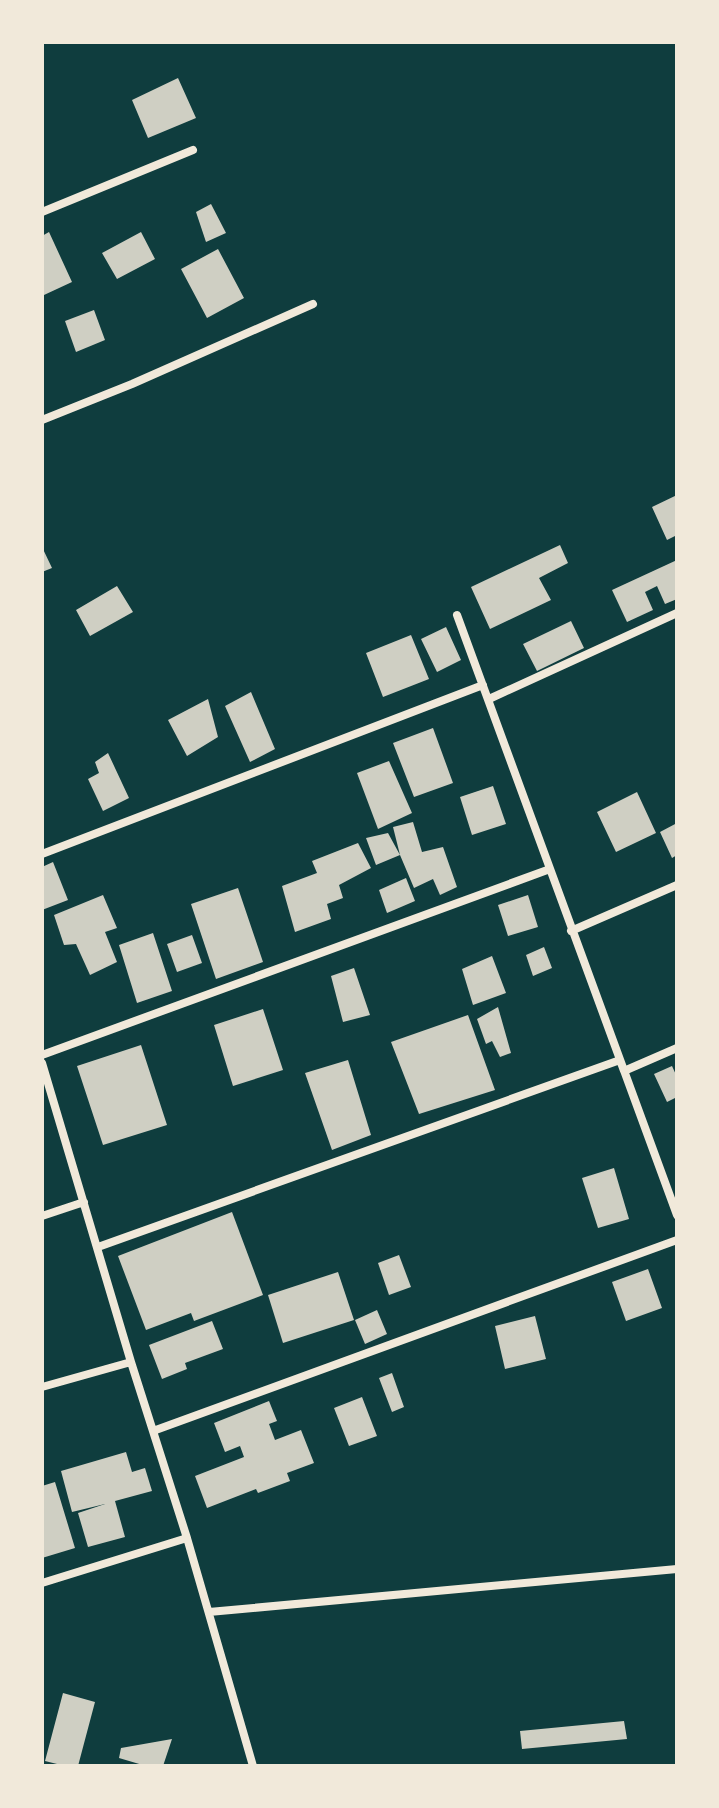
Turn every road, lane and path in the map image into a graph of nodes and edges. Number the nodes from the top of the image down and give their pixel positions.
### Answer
1 (193, 150) dead end
2 (42, 212) edge
3 (313, 304) dead end
4 (42, 420) edge
5 (677, 613) edge
6 (457, 615) dead end
7 (483, 685) junction
8 (489, 699) junction
9 (42, 854) edge
10 (550, 869) junction
11 (677, 885) edge
12 (571, 931) junction
13 (677, 1048) edge
14 (42, 1055) edge
15 (620, 1060) junction
16 (42, 1063) edge
17 (624, 1071) junction
18 (84, 1202) junction
19 (677, 1215) edge
20 (42, 1216) edge
21 (677, 1240) edge
22 (98, 1247) junction
23 (131, 1362) junction
24 (42, 1387) edge
25 (153, 1431) junction
26 (187, 1538) junction
27 (677, 1569) edge
28 (42, 1583) edge
29 (209, 1612) junction
30 (253, 1766) edge

1 - 2 street
3 - 4 street
5 - 8 street
6 - 7 street
7 - 8 street
7 - 9 street
8 - 10 street
10 - 12 street
10 - 14 street
11 - 12 street
12 - 15 street
13 - 17 street
15 - 17 street
15 - 22 street
16 - 18 street
17 - 19 street
18 - 20 street
18 - 22 street
21 - 25 street
22 - 23 street
23 - 24 street
23 - 25 street
25 - 26 street
26 - 28 street
26 - 29 street
27 - 29 street
29 - 30 street

